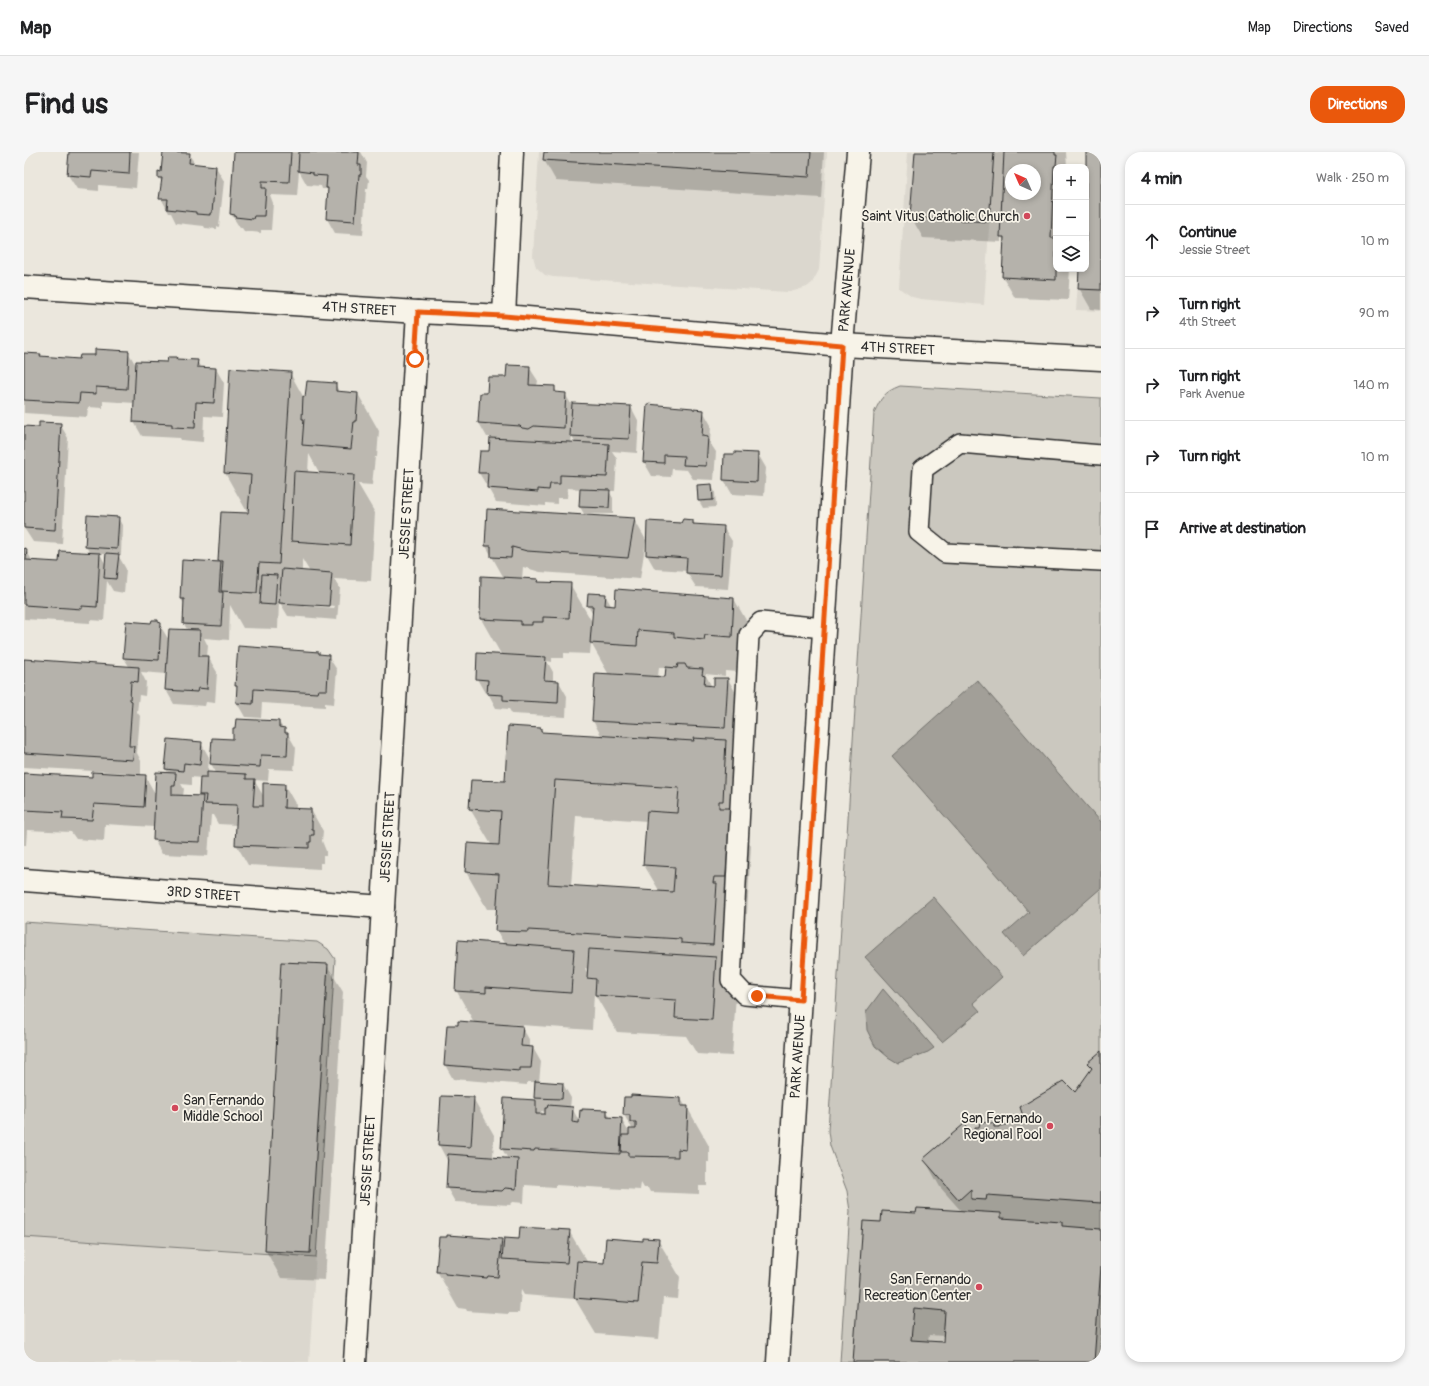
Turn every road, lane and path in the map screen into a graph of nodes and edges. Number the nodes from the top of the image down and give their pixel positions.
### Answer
1 (512, 152) edge
2 (858, 152) edge
3 (24, 287) edge
4 (418, 312) junction
5 (504, 316) junction
6 (842, 345) junction
7 (1101, 360) edge
8 (1101, 456) edge
9 (1101, 561) edge
10 (824, 628) junction
11 (24, 880) edge
12 (383, 907) junction
13 (801, 1000) junction
14 (355, 1362) edge
15 (778, 1362) edge

1 - 5 street
2 - 6 street, PARK AVENUE
3 - 4 street, 4TH STREET
4 - 5 street, 4TH STREET
4 - 12 street, JESSIE STREET
5 - 6 street, 4TH STREET
6 - 7 street, 4TH STREET
6 - 10 street, PARK AVENUE
8 - 9 lane
10 - 13 street, PARK AVENUE
10 - 13 lane
11 - 12 street, 3RD STREET
12 - 14 street, JESSIE STREET
13 - 15 street, PARK AVENUE

